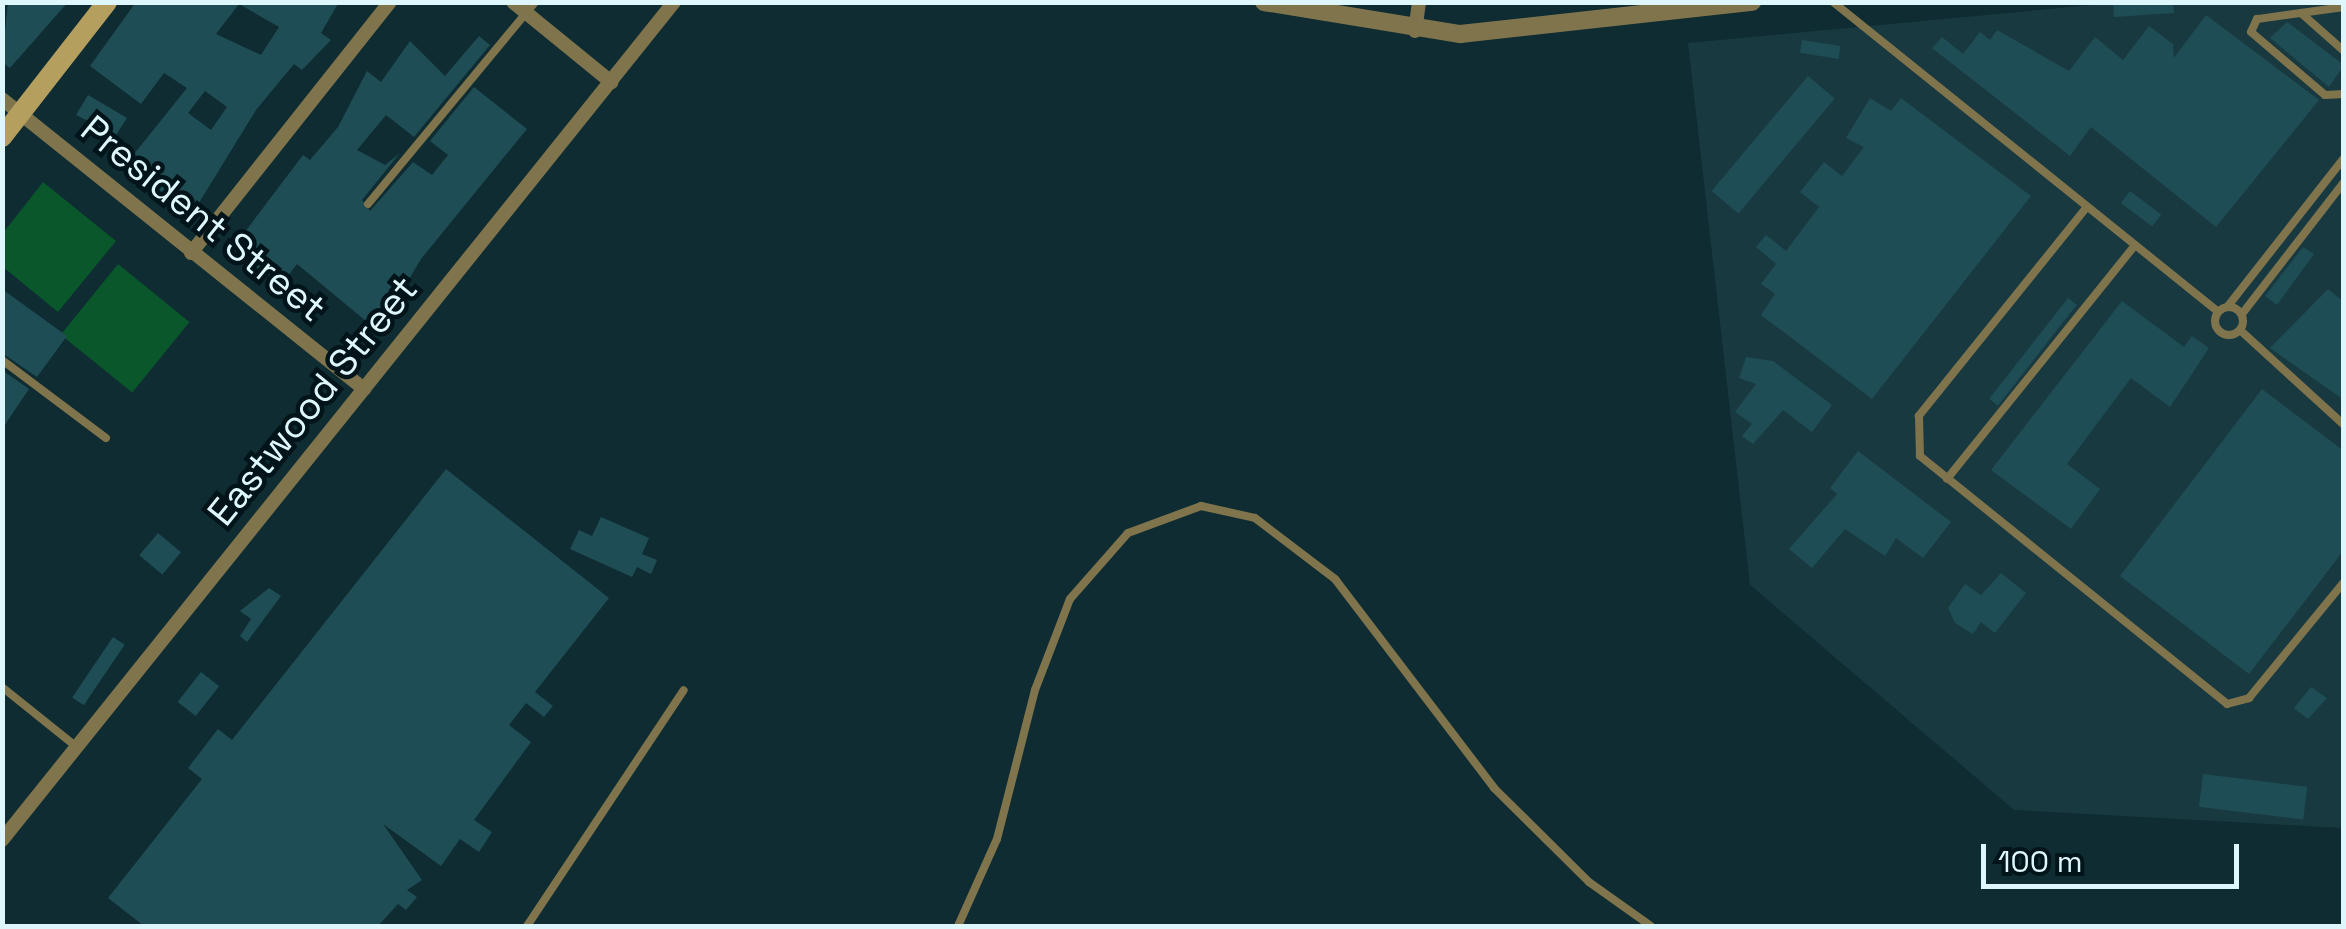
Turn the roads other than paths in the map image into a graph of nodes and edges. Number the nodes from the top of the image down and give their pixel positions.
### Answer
1 (107, 2) edge
2 (390, 2) edge
3 (513, 2) edge
4 (674, 2) edge
5 (1264, 2) edge
6 (1419, 2) edge
7 (1752, 2) edge
8 (1834, 2) edge
9 (2344, 7) edge
10 (531, 8) edge
11 (1655, 8) edge
12 (2301, 13) junction
13 (1415, 32) junction
14 (2344, 51) edge
15 (611, 82) junction
16 (2344, 94) edge
17 (2, 99) edge
18 (22, 113) junction
19 (2, 136) edge
20 (2344, 158) edge
21 (2344, 182) edge
22 (368, 204) dead end
23 (2086, 208) junction
24 (2135, 245) junction
25 (191, 253) junction
26 (2228, 306) junction
27 (2218, 311) junction
28 (2242, 314) junction
29 (2240, 330) junction
30 (2, 360) edge
31 (364, 389) junction
32 (2344, 425) edge
33 (106, 438) dead end
34 (1947, 479) junction
35 (2344, 582) edge
36 (2, 686) edge
37 (684, 690) dead end
38 (77, 748) junction
39 (2, 840) edge
40 (527, 926) edge
41 (958, 926) edge
42 (1650, 926) edge

1 - 18 main road
2 - 25 street
3 - 10 street
4 - 15 street, Eastwood Street
5 - 13 street
6 - 13 street
7 - 11 street
8 - 23 lane
9 - 12 lane
10 - 15 street
10 - 22 lane
11 - 13 street
12 - 14 lane
12 - 16 lane
15 - 31 street, Eastwood Street
17 - 18 street, President Street
18 - 19 main road
18 - 25 street, President Street
20 - 26 lane
21 - 28 lane
23 - 24 lane
23 - 34 lane
24 - 27 lane
24 - 34 lane
25 - 31 street, President Street
26 - 27 lane
26 - 28 lane
27 - 29 lane
28 - 29 lane
29 - 32 lane
30 - 33 lane
31 - 38 street, Eastwood Street
34 - 35 lane
36 - 38 lane
37 - 40 lane
38 - 39 street, Eastwood Street
41 - 42 lane

